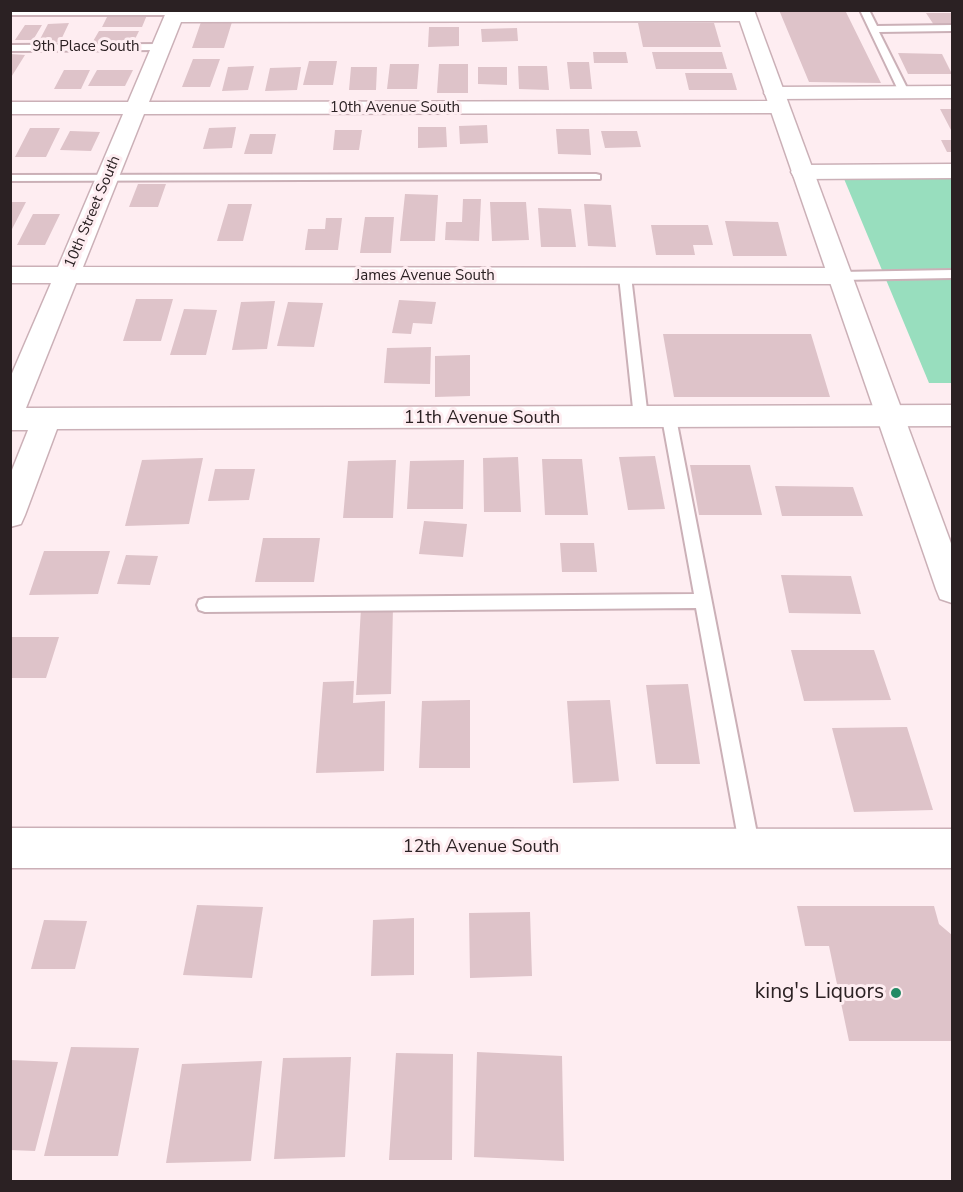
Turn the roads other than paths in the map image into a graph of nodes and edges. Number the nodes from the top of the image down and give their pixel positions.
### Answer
1 (864, 10) edge
2 (10, 12) edge
3 (175, 13) edge
4 (745, 13) edge
5 (873, 28) junction
6 (952, 28) edge
7 (160, 47) junction
8 (10, 48) edge
9 (904, 92) junction
10 (952, 92) edge
11 (777, 100) junction
12 (10, 108) edge
13 (138, 108) junction
14 (952, 171) edge
15 (802, 172) junction
16 (596, 177) dead end
17 (10, 178) edge
18 (108, 178) junction
19 (952, 274) edge
20 (10, 275) edge
21 (66, 275) junction
22 (625, 276) junction
23 (840, 276) junction
24 (10, 413) edge
25 (952, 416) edge
26 (641, 418) junction
27 (669, 418) junction
28 (891, 418) junction
29 (10, 419) edge
30 (47, 419) junction
31 (10, 515) edge
32 (952, 589) edge
33 (703, 601) junction
34 (205, 605) dead end
35 (10, 848) edge
36 (750, 849) junction
37 (952, 849) edge

1 - 5 lane
2 - 3 lane
3 - 4 street
3 - 7 street, 10th Street South
4 - 11 street
5 - 6 lane
5 - 9 lane
7 - 8 lane, 9th Place South
7 - 13 street, 10th Street South
9 - 10 street, 10th Avenue South
9 - 11 street, 10th Avenue South
11 - 13 street, 10th Avenue South
11 - 15 street
12 - 13 street, 10th Avenue South
13 - 18 street, 10th Street South
14 - 15 street
15 - 23 street
16 - 18 lane
17 - 18 lane
18 - 21 street, 10th Street South
19 - 23 lane
20 - 21 street, James Avenue South
21 - 22 street, James Avenue South
21 - 24 street, 10th Street South
22 - 23 street, James Avenue South
22 - 26 lane
23 - 28 street
25 - 28 street, 11th Avenue South
26 - 27 street, 11th Avenue South
26 - 30 street, 11th Avenue South
27 - 28 street, 11th Avenue South
27 - 33 lane
28 - 32 street
29 - 30 street, 11th Avenue South
30 - 31 street
33 - 34 lane
33 - 36 lane
35 - 36 street, 12th Avenue South
36 - 37 street, 12th Avenue South

